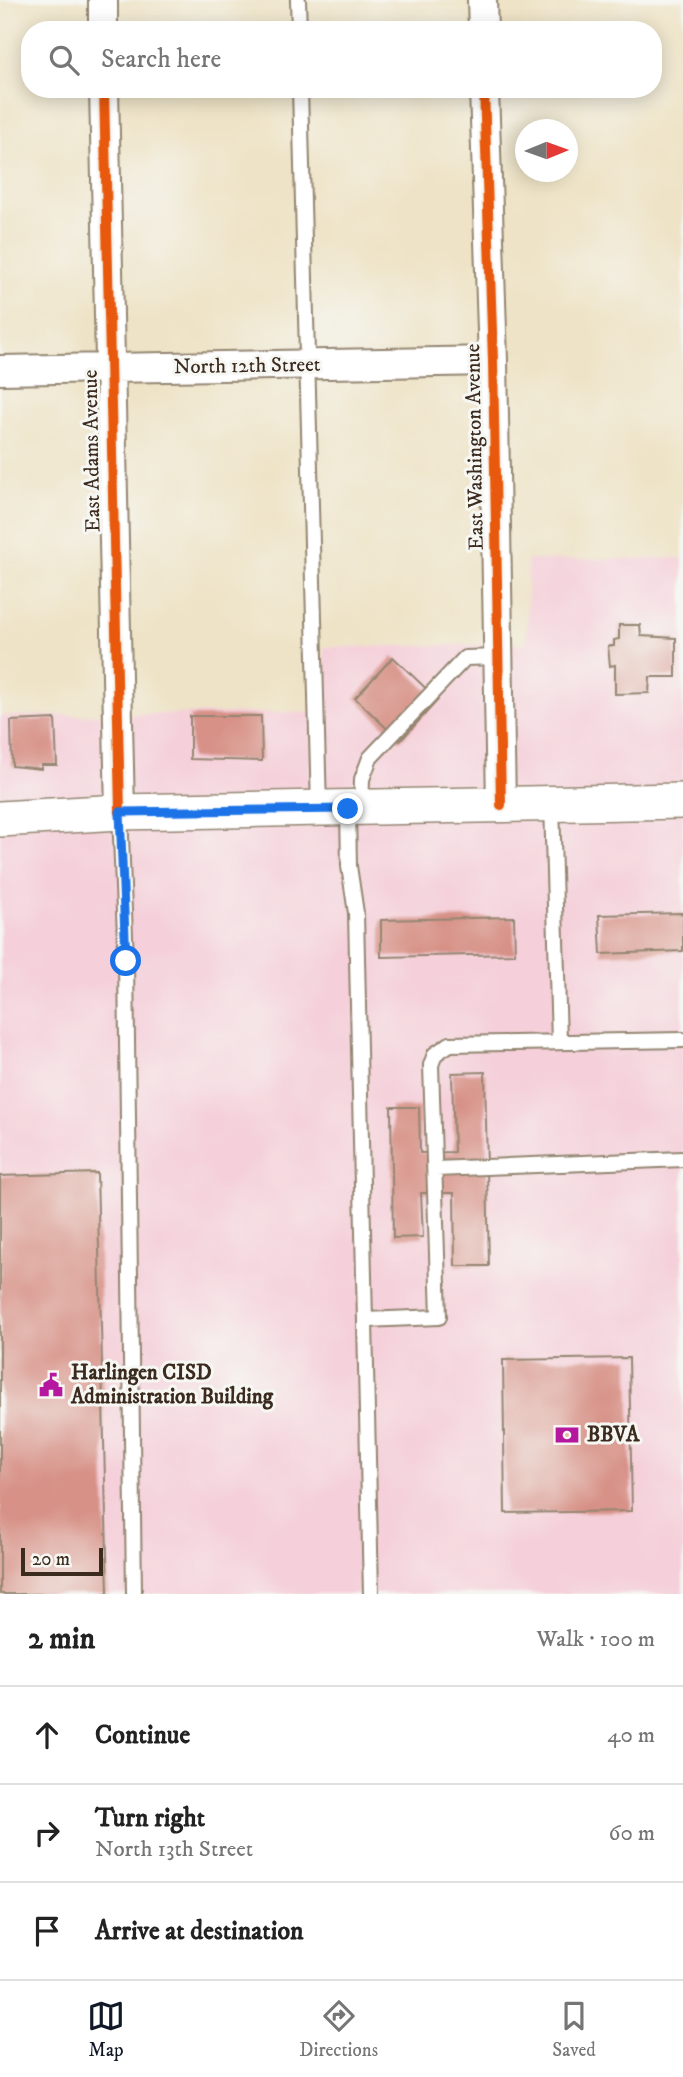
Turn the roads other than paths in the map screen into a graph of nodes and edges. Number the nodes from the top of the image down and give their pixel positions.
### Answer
1 (103, 0) edge
2 (298, 0) edge
3 (482, 0) edge
4 (103, 21) edge
5 (299, 21) edge
6 (482, 21) edge
7 (104, 98) edge
8 (300, 98) edge
9 (484, 98) edge
10 (493, 361) junction
11 (307, 365) junction
12 (109, 368) junction
13 (0, 370) edge
14 (498, 657) junction
15 (683, 801) edge
16 (501, 804) junction
17 (552, 804) junction
18 (343, 809) junction
19 (120, 812) junction
20 (0, 819) edge
21 (683, 1040) edge
22 (559, 1042) junction
23 (683, 1160) edge
24 (435, 1169) junction
25 (365, 1320) junction
26 (134, 1594) edge
27 (371, 1594) edge

1 - 4 street
2 - 5 lane
3 - 6 street
7 - 12 street, East Adams Avenue
8 - 11 lane
9 - 10 street, East Washington Avenue
10 - 11 street, North 12th Street
10 - 14 street, East Washington Avenue
11 - 12 street, North 12th Street
11 - 18 lane
12 - 13 street, North 12th Street
12 - 19 street, East Adams Avenue
14 - 16 street, East Washington Avenue
14 - 18 lane
15 - 17 street
16 - 17 street
16 - 18 street
17 - 22 lane
18 - 19 street
18 - 25 lane
19 - 20 street
19 - 26 lane
21 - 22 lane
22 - 24 lane
23 - 24 lane
24 - 25 lane
25 - 27 lane

